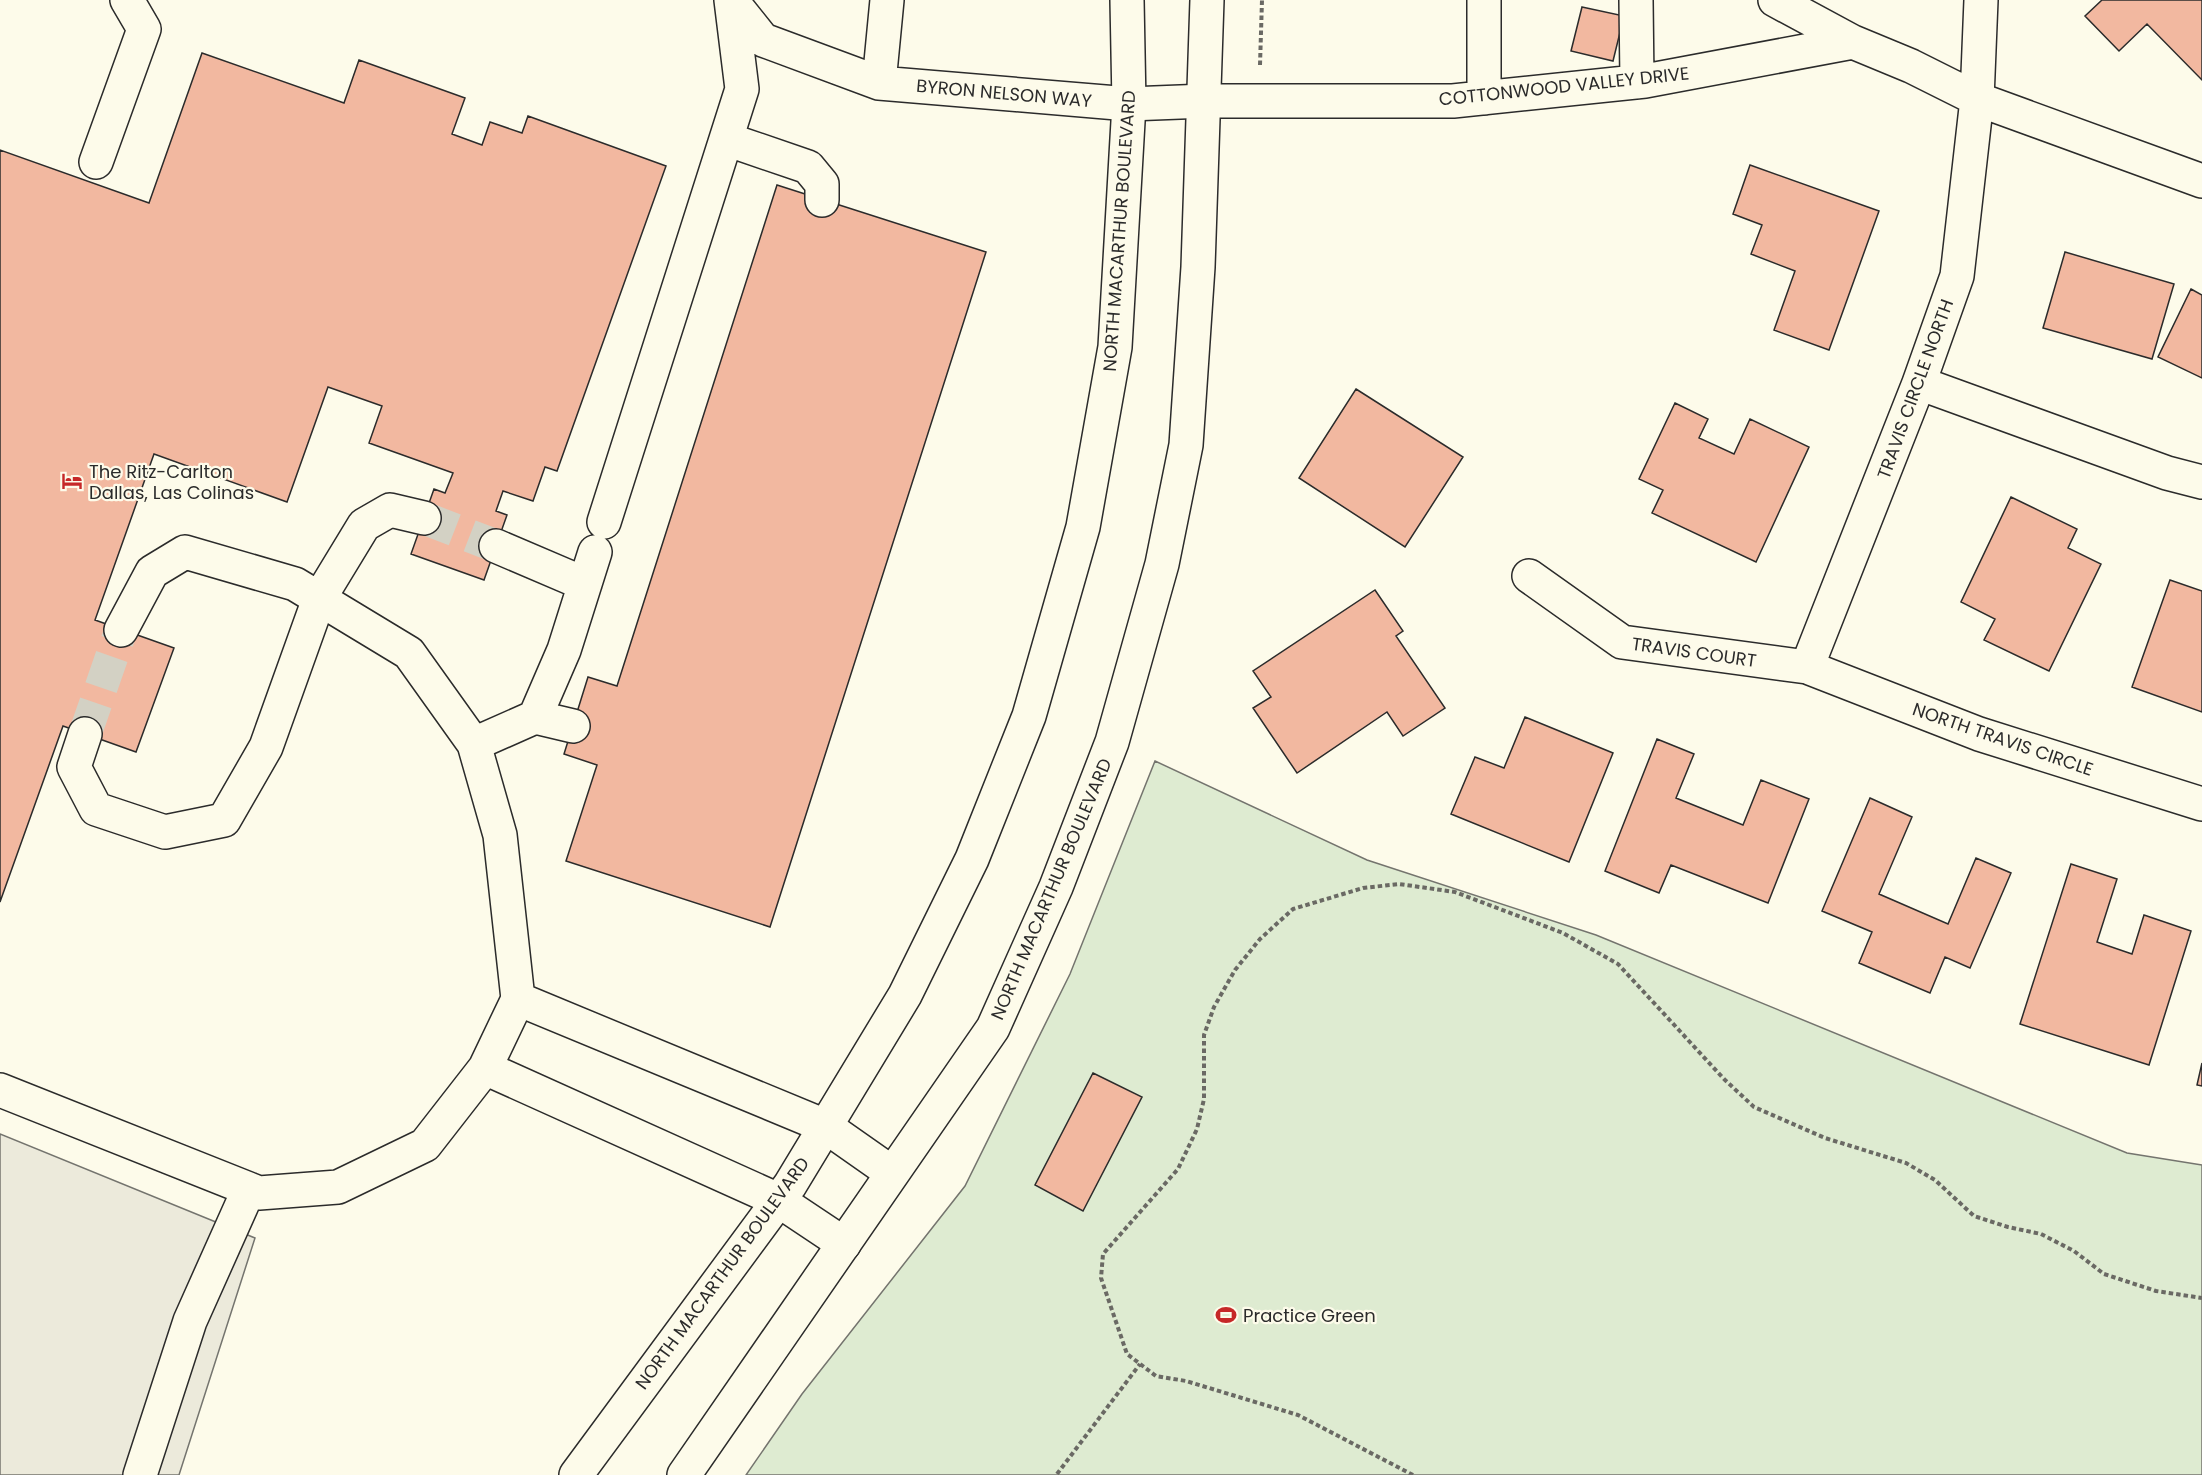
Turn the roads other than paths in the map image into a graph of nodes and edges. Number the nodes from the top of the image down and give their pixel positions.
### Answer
1 (127, 0) edge
2 (731, 0) edge
3 (887, 0) edge
4 (1127, 0) edge
5 (1207, 0) edge
6 (1484, 0) edge
7 (1636, 0) edge
8 (1775, 0) edge
9 (1981, 0) edge
10 (1853, 42) junction
11 (879, 82) junction
12 (1637, 82) junction
13 (1484, 98) junction
14 (1977, 99) junction
15 (1206, 101) junction
16 (1129, 104) junction
17 (726, 140) junction
18 (96, 162) dead end
19 (2202, 181) edge
20 (822, 200) dead end
21 (1919, 383) junction
22 (2202, 483) edge
23 (424, 518) tunnel mouth
24 (496, 546) tunnel mouth
25 (1529, 576) dead end
26 (585, 584) junction
27 (319, 599) junction
28 (121, 630) tunnel mouth
29 (1807, 667) junction
30 (535, 717) junction
31 (573, 726) dead end
32 (85, 734) tunnel mouth
33 (474, 744) junction
34 (2202, 804) edge
35 (518, 999) junction
36 (485, 1068) junction
37 (0, 1090) edge
38 (825, 1126) junction
39 (892, 1173) junction
40 (249, 1189) junction
41 (778, 1200) junction
42 (844, 1244) junction
43 (140, 1475) edge
44 (576, 1475) edge
45 (684, 1475) edge

1 - 18 street
2 - 11 street, BYRON NELSON WAY
2 - 17 street
3 - 11 street
4 - 16 street, NORTH MACARTHUR BOULEVARD
5 - 15 street, NORTH MACARTHUR BOULEVARD
6 - 13 street
7 - 12 street
8 - 10 street
9 - 14 street, TRAVIS CIRCLE NORTH
10 - 12 street, COTTONWOOD VALLEY DRIVE
10 - 14 street
11 - 16 street, BYRON NELSON WAY
12 - 13 street, COTTONWOOD VALLEY DRIVE
13 - 15 street, COTTONWOOD VALLEY DRIVE
14 - 19 street
14 - 21 street, TRAVIS CIRCLE NORTH
15 - 16 street, COTTONWOOD VALLEY DRIVE
15 - 39 street, NORTH MACARTHUR BOULEVARD
16 - 38 street, NORTH MACARTHUR BOULEVARD
17 - 20 street
17 - 26 street
21 - 22 street
21 - 29 street, TRAVIS CIRCLE NORTH
23 - 27 street
24 - 26 street
25 - 29 street, TRAVIS COURT
26 - 30 street
27 - 28 street
27 - 32 street
27 - 33 street
29 - 34 street, NORTH TRAVIS CIRCLE
30 - 31 street
30 - 33 street
33 - 35 street
35 - 36 street
35 - 38 street
36 - 40 street
36 - 41 street
37 - 40 street
38 - 39 street
38 - 41 street, NORTH MACARTHUR BOULEVARD
39 - 42 street, NORTH MACARTHUR BOULEVARD
40 - 43 street
41 - 42 street
41 - 44 street, NORTH MACARTHUR BOULEVARD
42 - 45 street, NORTH MACARTHUR BOULEVARD

